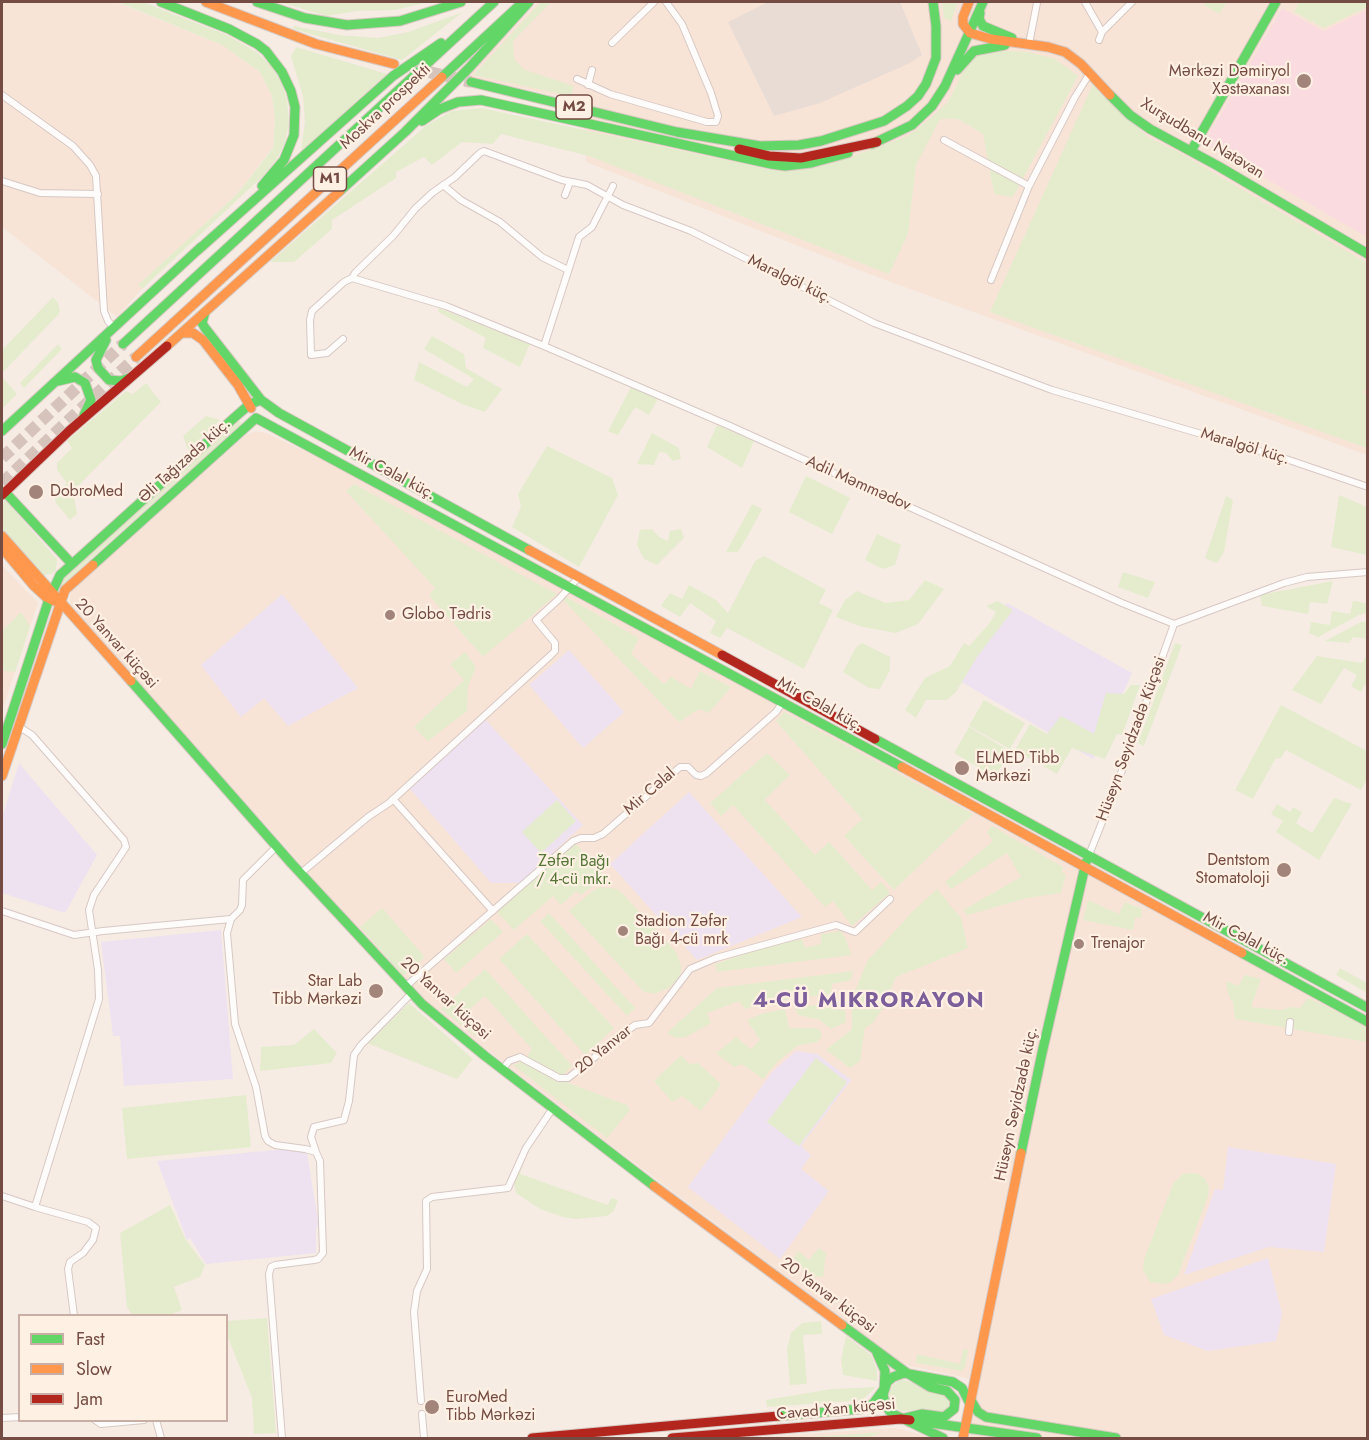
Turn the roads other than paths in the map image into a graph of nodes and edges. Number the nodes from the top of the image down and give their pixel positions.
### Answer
1 (160, 2) edge
2 (206, 2) edge
3 (257, 2) edge
4 (461, 2) edge
5 (494, 2) edge
6 (523, 2) edge
7 (529, 2) edge
8 (654, 2) edge
9 (666, 2) edge
10 (933, 2) edge
11 (969, 2) edge
12 (1085, 2) edge
13 (1132, 2) edge
14 (1276, 2) edge
15 (1037, 3) dead end
16 (982, 5) edge
17 (472, 22) junction
18 (1102, 32) junction
19 (970, 33) junction
20 (1099, 40) dead end
21 (612, 43) dead end
22 (1029, 44) junction
23 (394, 64) dead end
24 (592, 70) dead end
25 (1090, 73) junction
26 (577, 79) dead end
27 (471, 82) tunnel mouth
28 (588, 85) junction
29 (945, 86) junction
30 (2, 95) edge
31 (405, 132) junction
32 (677, 132) junction
33 (944, 140) dead end
34 (877, 142) junction
35 (1191, 151) junction
36 (2, 181) edge
37 (570, 182) junction
38 (443, 185) junction
39 (613, 186) dead end
40 (1029, 186) junction
41 (98, 194) junction
42 (565, 195) dead end
43 (608, 197) junction
44 (197, 251) junction
45 (1368, 254) edge
46 (568, 270) junction
47 (352, 278) junction
48 (991, 280) dead end
49 (205, 312) junction
50 (114, 328) junction
51 (182, 333) junction
52 (343, 339) dead end
53 (123, 344) tunnel mouth
54 (544, 346) junction
55 (136, 357) tunnel mouth
56 (134, 376) junction
57 (51, 385) junction
58 (261, 400) junction
59 (249, 404) junction
60 (237, 415) junction
61 (256, 418) junction
62 (77, 424) junction
63 (246, 427) junction
64 (2, 431) edge
65 (368, 462) junction
66 (361, 475) junction
67 (1368, 487) edge
68 (3, 494) edge
69 (2, 536) edge
70 (2, 548) edge
71 (71, 563) junction
72 (1368, 572) edge
73 (579, 577) junction
74 (570, 587) junction
75 (50, 596) junction
76 (59, 603) junction
77 (52, 624) junction
78 (1174, 624) junction
79 (88, 635) junction
80 (783, 702) junction
81 (18, 726) junction
82 (2, 744) edge
83 (2, 776) edge
84 (393, 799) junction
85 (277, 846) junction
86 (1089, 855) junction
87 (1084, 867) junction
88 (301, 873) junction
89 (890, 898) dead end
90 (2, 911) edge
91 (493, 911) junction
92 (231, 919) junction
93 (91, 933) junction
94 (408, 991) junction
95 (1368, 1008) edge
96 (1290, 1022) dead end
97 (1368, 1022) edge
98 (1289, 1032) dead end
99 (502, 1070) junction
100 (553, 1108) junction
101 (316, 1152) junction
102 (2, 1196) edge
103 (35, 1207) junction
104 (74, 1314) edge
105 (874, 1349) junction
106 (978, 1362) junction
107 (907, 1373) junction
108 (953, 1382) junction
109 (884, 1389) junction
110 (421, 1401) dead end
111 (969, 1403) junction
112 (422, 1414) dead end
113 (18, 1416) edge
114 (2, 1418) edge
115 (901, 1419) junction
116 (98, 1422) edge
117 (122, 1422) edge
118 (157, 1422) edge
119 (944, 1425) junction
120 (965, 1428) junction
121 (981, 1430) junction
122 (161, 1438) edge
123 (282, 1438) edge
124 (424, 1438) edge
125 (532, 1438) edge
126 (672, 1438) edge
127 (943, 1438) edge
128 (965, 1438) edge
129 (1037, 1438) edge
130 (1116, 1438) edge

1 - 44 main road
2 - 23 main road
3 - 4 main road
5 - 17 main road, Moskva prospekti / M1
6 - 55 main road, Moskva prospekti / M1
7 - 31 main road
8 - 21 street
9 - 28 street
10 - 32 main road
11 - 19 main road
12 - 18 street
13 - 18 street
14 - 35 main road
15 - 22 street
16 - 19 main road
16 - 22 main road
17 - 44 main road
17 - 53 main road, Moskva prospekti / M1
18 - 20 street
19 - 22 main road
19 - 29 main road
22 - 25 main road, Xurşudbanu Natəvan
22 - 29 main road
24 - 28 street
25 - 35 main road, Xurşudbanu Natəvan
25 - 40 street
26 - 28 street
27 - 32 main road, M2
29 - 34 main road
30 - 41 street
31 - 34 main road
31 - 49 main road, Moskva prospekti
32 - 34 main road
33 - 40 street
35 - 45 main road, Xurşudbanu Natəvan
36 - 41 street
37 - 38 street, Maralgöl küç.
37 - 42 street
37 - 43 street, Maralgöl küç.
38 - 46 street
38 - 47 street, Maralgöl küç.
39 - 43 street
40 - 48 street
41 - 50 street
43 - 46 street
43 - 67 street, Maralgöl küç.
44 - 50 main road
46 - 54 street
47 - 52 street, Maralgöl küç.
47 - 54 street, Adil Məmmədov
49 - 51 main road, Moskva prospekti
49 - 58 main road, Mir Cəlal küç.
50 - 56 main road
50 - 57 main road
51 - 56 main road, Moskva prospekti
51 - 59 main road
54 - 78 street, Adil Məmmədov
56 - 62 main road, Moskva prospekti
57 - 62 main road
57 - 64 main road
58 - 59 main road
58 - 61 main road
58 - 65 main road, Mir Cəlal küç.
59 - 60 main road, Əli Tağızadə küç.
59 - 61 main road
60 - 63 main road
60 - 71 main road, Əli Tağızadə küç.
61 - 63 main road, Əli Tağızadə küç.
61 - 66 main road, Mir Cəlal küç.
62 - 68 main road, Moskva prospekti
63 - 76 main road, Əli Tağızadə küç.
65 - 66 main road
65 - 73 main road, Mir Cəlal küç.
66 - 74 main road, Mir Cəlal küç.
68 - 71 main road
69 - 75 main road
70 - 75 main road
71 - 75 main road, Əli Tağızadə küç.
72 - 78 street
73 - 74 street
73 - 86 main road, Mir Cəlal küç.
74 - 80 main road, Mir Cəlal küç.
74 - 84 street
75 - 76 main road
75 - 82 main road, Əli Tağızadə küç.
76 - 77 main road, Əli Tağızadə küç.
76 - 79 main road, 20 Yanvar küçəsi
77 - 79 main road
77 - 81 main road, Əli Tağızadə küç.
78 - 86 street, Hüseyn Seyidzadə Küçəsi
79 - 85 main road, 20 Yanvar küçəsi
80 - 87 main road, Mir Cəlal küç.
80 - 91 street, Mir Cəlal
81 - 83 main road, Əli Tağızadə küç.
81 - 93 street
84 - 88 street
84 - 91 street
85 - 88 main road, 20 Yanvar küçəsi
85 - 92 street
86 - 87 main road, Hüseyn Seyidzadə küç.
86 - 95 main road, Mir Cəlal küç.
87 - 97 main road, Mir Cəlal küç.
87 - 106 main road, Hüseyn Seyidzadə küç.
88 - 94 main road, 20 Yanvar küçəsi
89 - 99 street, 20 Yanvar
90 - 93 street
91 - 94 street
92 - 93 street
92 - 101 street
93 - 103 street
94 - 99 main road, 20 Yanvar küçəsi
94 - 101 street
96 - 98 street
99 - 100 main road, 20 Yanvar küçəsi
100 - 105 main road, 20 Yanvar küçəsi
100 - 110 street
101 - 123 street
102 - 103 street
103 - 104 street
105 - 107 main road, 20 Yanvar küçəsi
105 - 109 main road
106 - 108 main road
106 - 111 main road, Hüseyn Seyidzadə küç.
107 - 108 main road
107 - 109 main road, Cavad Xan küçəsi
107 - 115 main road, 20 Yanvar küçəsi
108 - 111 main road
109 - 115 main road
109 - 125 main road, Cavad Xan küçəsi
111 - 119 main road
111 - 120 main road, Hüseyn Seyidzadə küç.
111 - 130 main road
112 - 124 street
113 - 114 street
115 - 119 main road, Cavad Xan küçəsi
115 - 126 main road, Cavad Xan küçəsi
115 - 127 main road
116 - 117 street
118 - 122 street
119 - 120 main road, Cavad Xan küçəsi
120 - 121 main road, Cavad Xan küçəsi
120 - 128 main road, Hüseyn Seyidzadə küç.
121 - 128 main road
121 - 129 main road, Cavad Xan küçəsi

